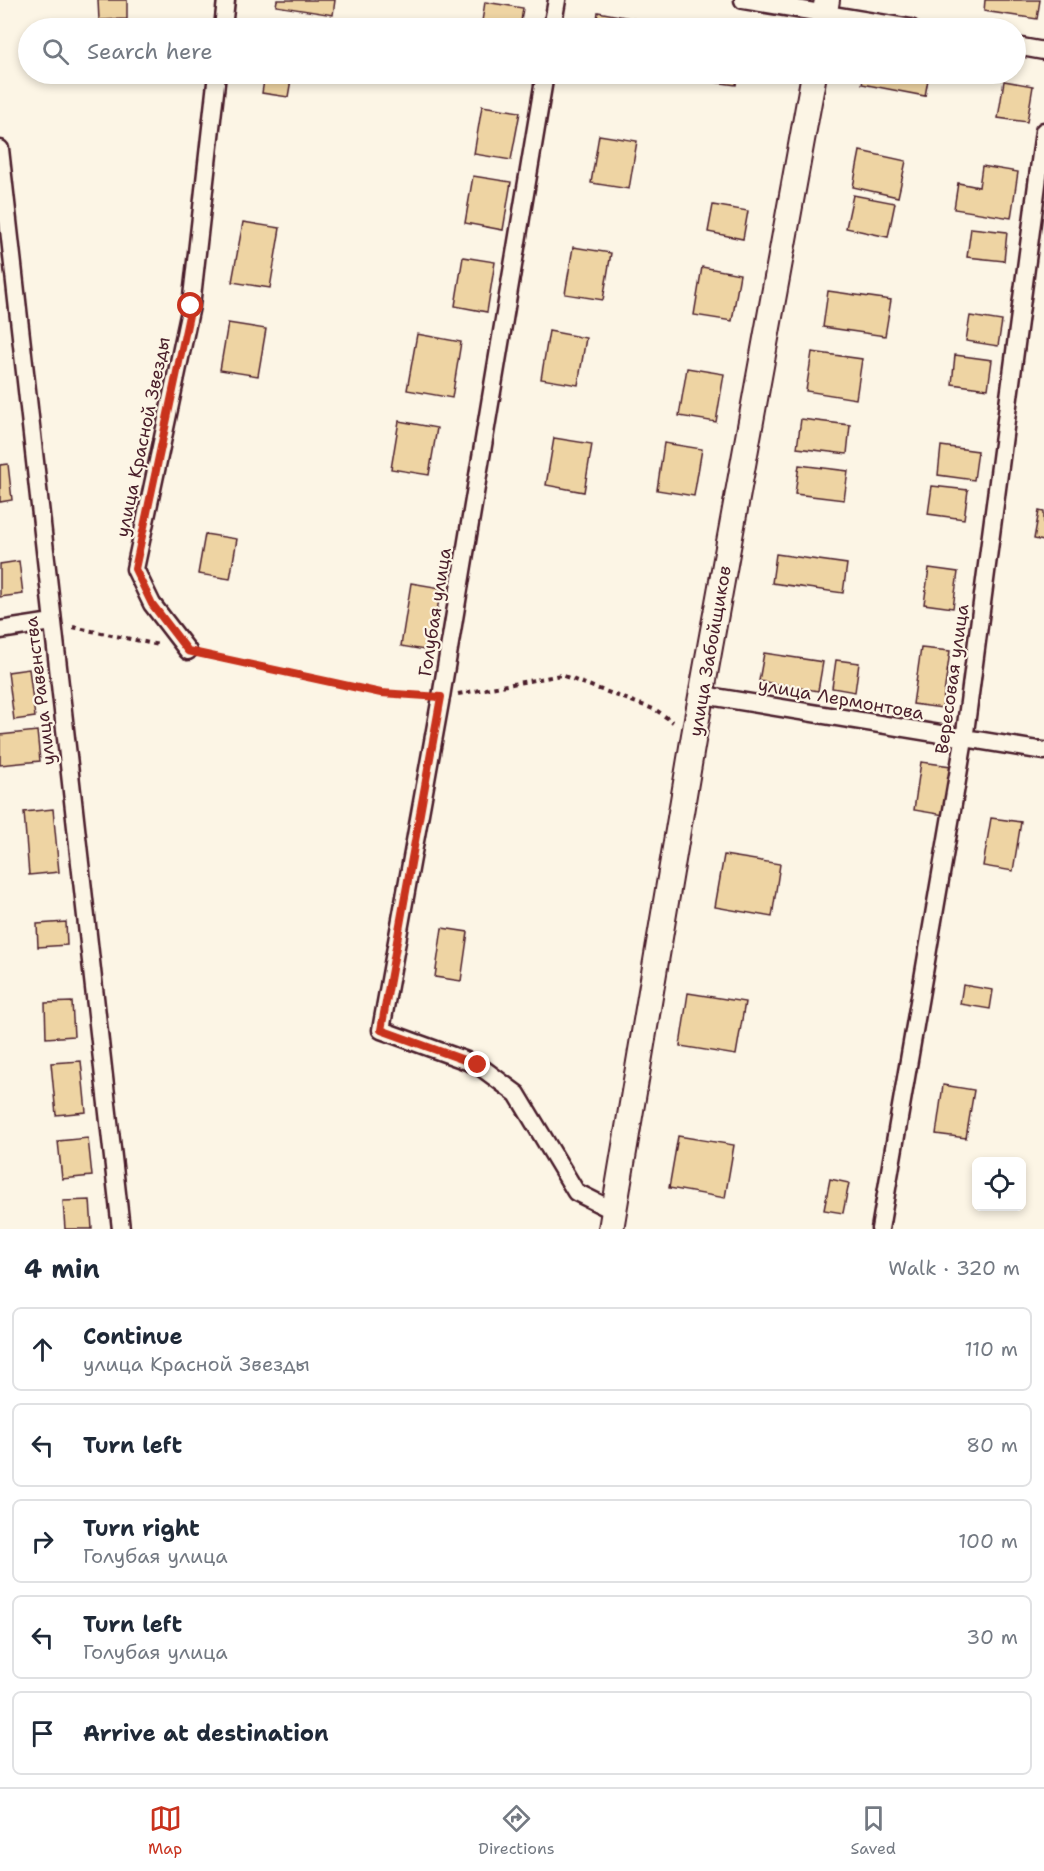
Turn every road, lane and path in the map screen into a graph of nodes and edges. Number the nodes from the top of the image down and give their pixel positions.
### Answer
1 (226, 0) edge
2 (557, 0) edge
3 (742, 0) edge
4 (824, 14) edge
5 (224, 18) edge
6 (554, 18) edge
7 (849, 18) edge
8 (1026, 48) edge
9 (1044, 51) edge
10 (217, 84) edge
11 (543, 84) edge
12 (812, 84) edge
13 (1044, 131) edge
14 (0, 149) edge
15 (52, 622) junction
16 (0, 630) edge
17 (188, 651) junction
18 (703, 695) junction
19 (441, 697) junction
20 (694, 735) junction
21 (964, 740) junction
22 (1044, 752) edge
23 (613, 1220) edge
24 (122, 1229) edge
25 (879, 1229) edge

1 - 5 street
2 - 6 street
3 - 4 street
4 - 7 street
8 - 9 street
10 - 17 street, улица Красной Звезды
11 - 19 street, Голубая улица
12 - 18 street, улица Забойщиков
13 - 21 street, Вересовая улица
14 - 15 street, улица Равенства
15 - 16 street
15 - 17 path
15 - 24 street, улица Равенства
17 - 19 path
18 - 20 street, улица Забойщиков
18 - 21 street, улица Лермонтова
19 - 20 path
19 - 23 street, Голубая улица
20 - 23 street, улица Забойщиков
21 - 22 street, улица Лермонтова
21 - 25 street, Вересовая улица

